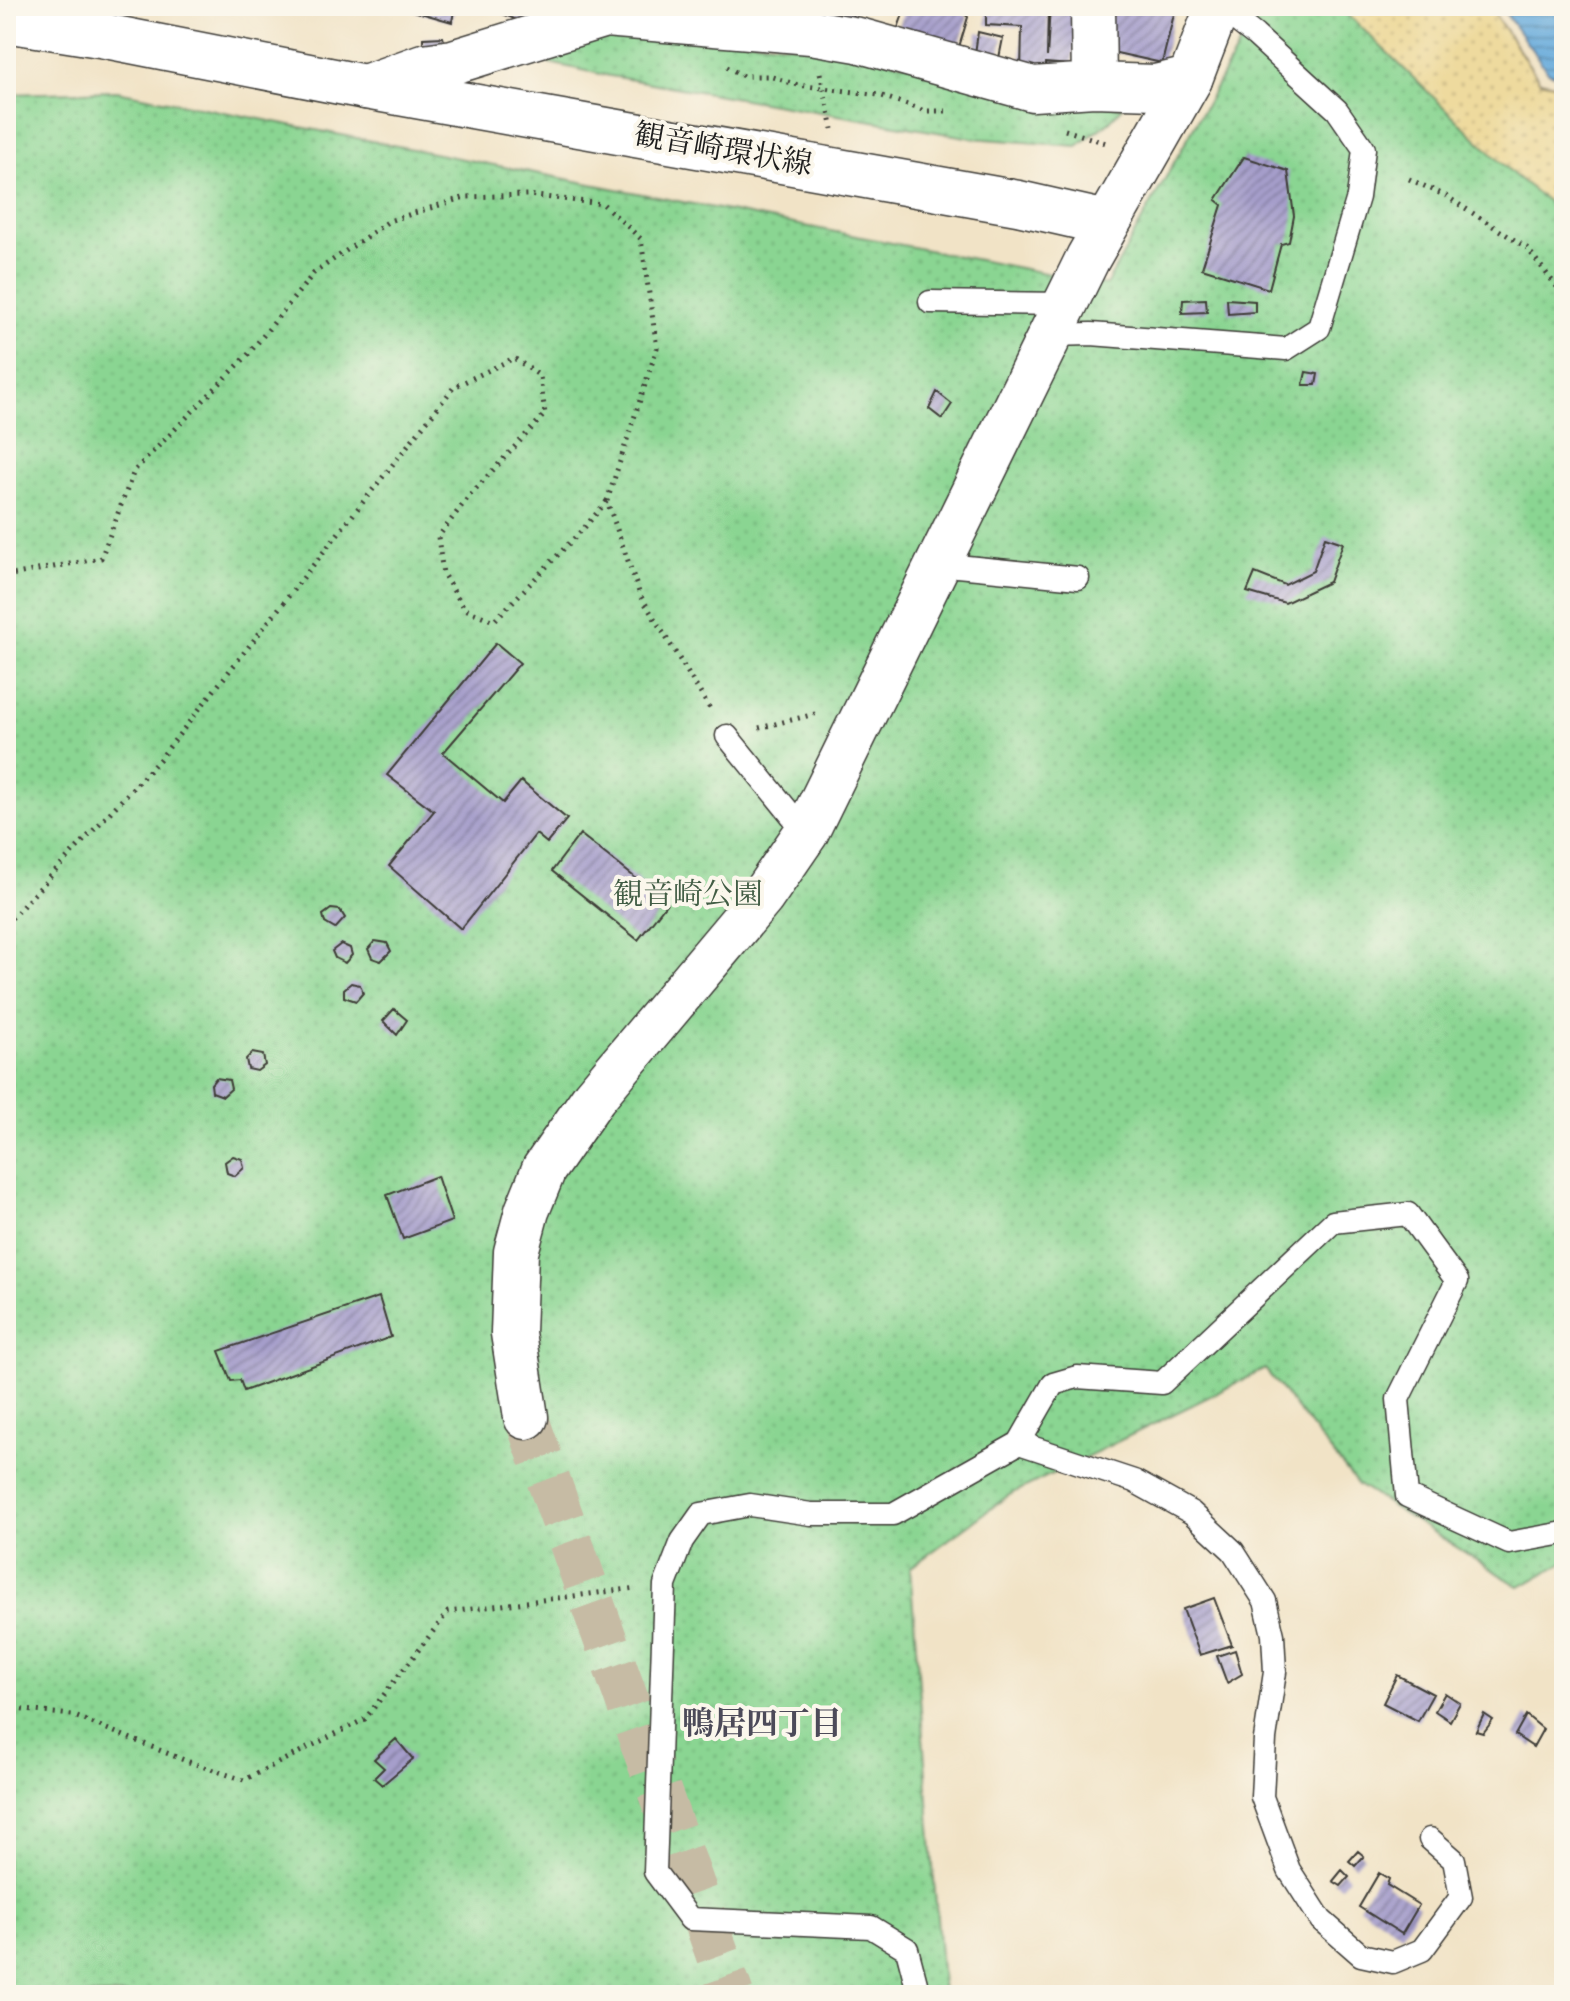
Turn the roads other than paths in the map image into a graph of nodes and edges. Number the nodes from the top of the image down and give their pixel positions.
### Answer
1 (1093, 6) edge
2 (1218, 6) edge
3 (596, 10) edge
4 (814, 19) edge
5 (6, 20) edge
6 (102, 20) edge
7 (6, 39) edge
8 (1190, 79) junction
9 (1094, 85) junction
10 (365, 87) junction
11 (1106, 223) junction
12 (930, 302) dead end
13 (1058, 319) junction
14 (937, 564) junction
15 (1078, 578) dead end
16 (727, 736) road end
17 (806, 833) junction
18 (526, 1417) tunnel mouth
19 (1019, 1443) junction
20 (1564, 1533) edge
21 (1430, 1839) dead end
22 (919, 1995) edge

1 - 9 street
2 - 8 street
2 - 13 lane
3 - 4 street
3 - 10 street
4 - 9 street
5 - 6 street, 観音崎環状線
6 - 7 street, 観音崎環状線
6 - 10 street, 観音崎環状線
8 - 9 street
8 - 11 street
10 - 11 street, 観音崎環状線
11 - 13 street
12 - 13 lane
13 - 14 street
14 - 15 lane
14 - 17 street
16 - 17 lane
17 - 18 street
19 - 20 lane
19 - 21 lane
19 - 22 lane

